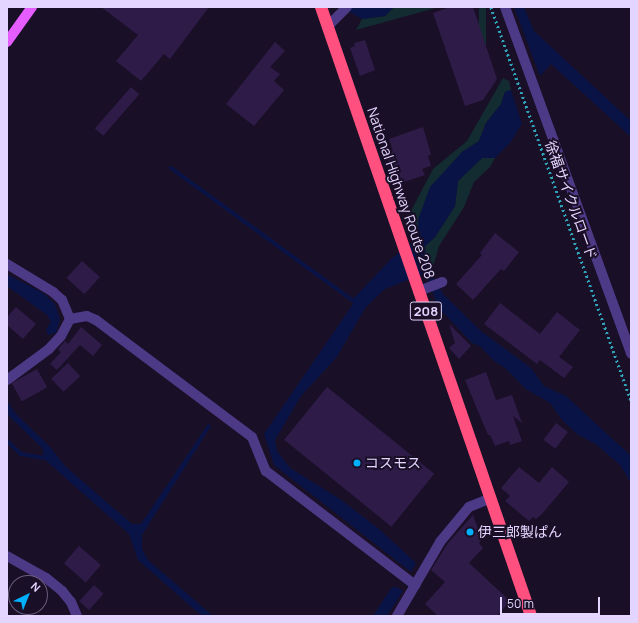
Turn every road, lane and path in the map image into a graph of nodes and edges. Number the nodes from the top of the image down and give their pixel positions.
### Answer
1 (32, 7) edge
2 (320, 7) edge
3 (491, 7) edge
4 (505, 7) edge
5 (345, 10) edge
6 (327, 27) junction
7 (9, 35) edge
8 (7, 264) edge
9 (442, 282) dead end
10 (423, 289) junction
11 (70, 319) junction
12 (631, 354) edge
13 (7, 380) edge
14 (631, 400) edge
15 (491, 498) junction
16 (7, 556) edge
17 (415, 585) junction
18 (77, 616) edge
19 (398, 616) edge
20 (531, 616) edge

1 - 7 main road
2 - 6 highway, National Highway Route 208 / 208
3 - 14 path, 徐福サイクルロード
4 - 12 street
5 - 6 street
6 - 10 highway, National Highway Route 208 / 208
8 - 11 street
9 - 10 street
10 - 15 highway, National Highway Route 208 / 208
11 - 13 street
11 - 17 street
15 - 17 street
15 - 20 highway, National Highway Route 208 / 208
16 - 18 street
17 - 19 street

